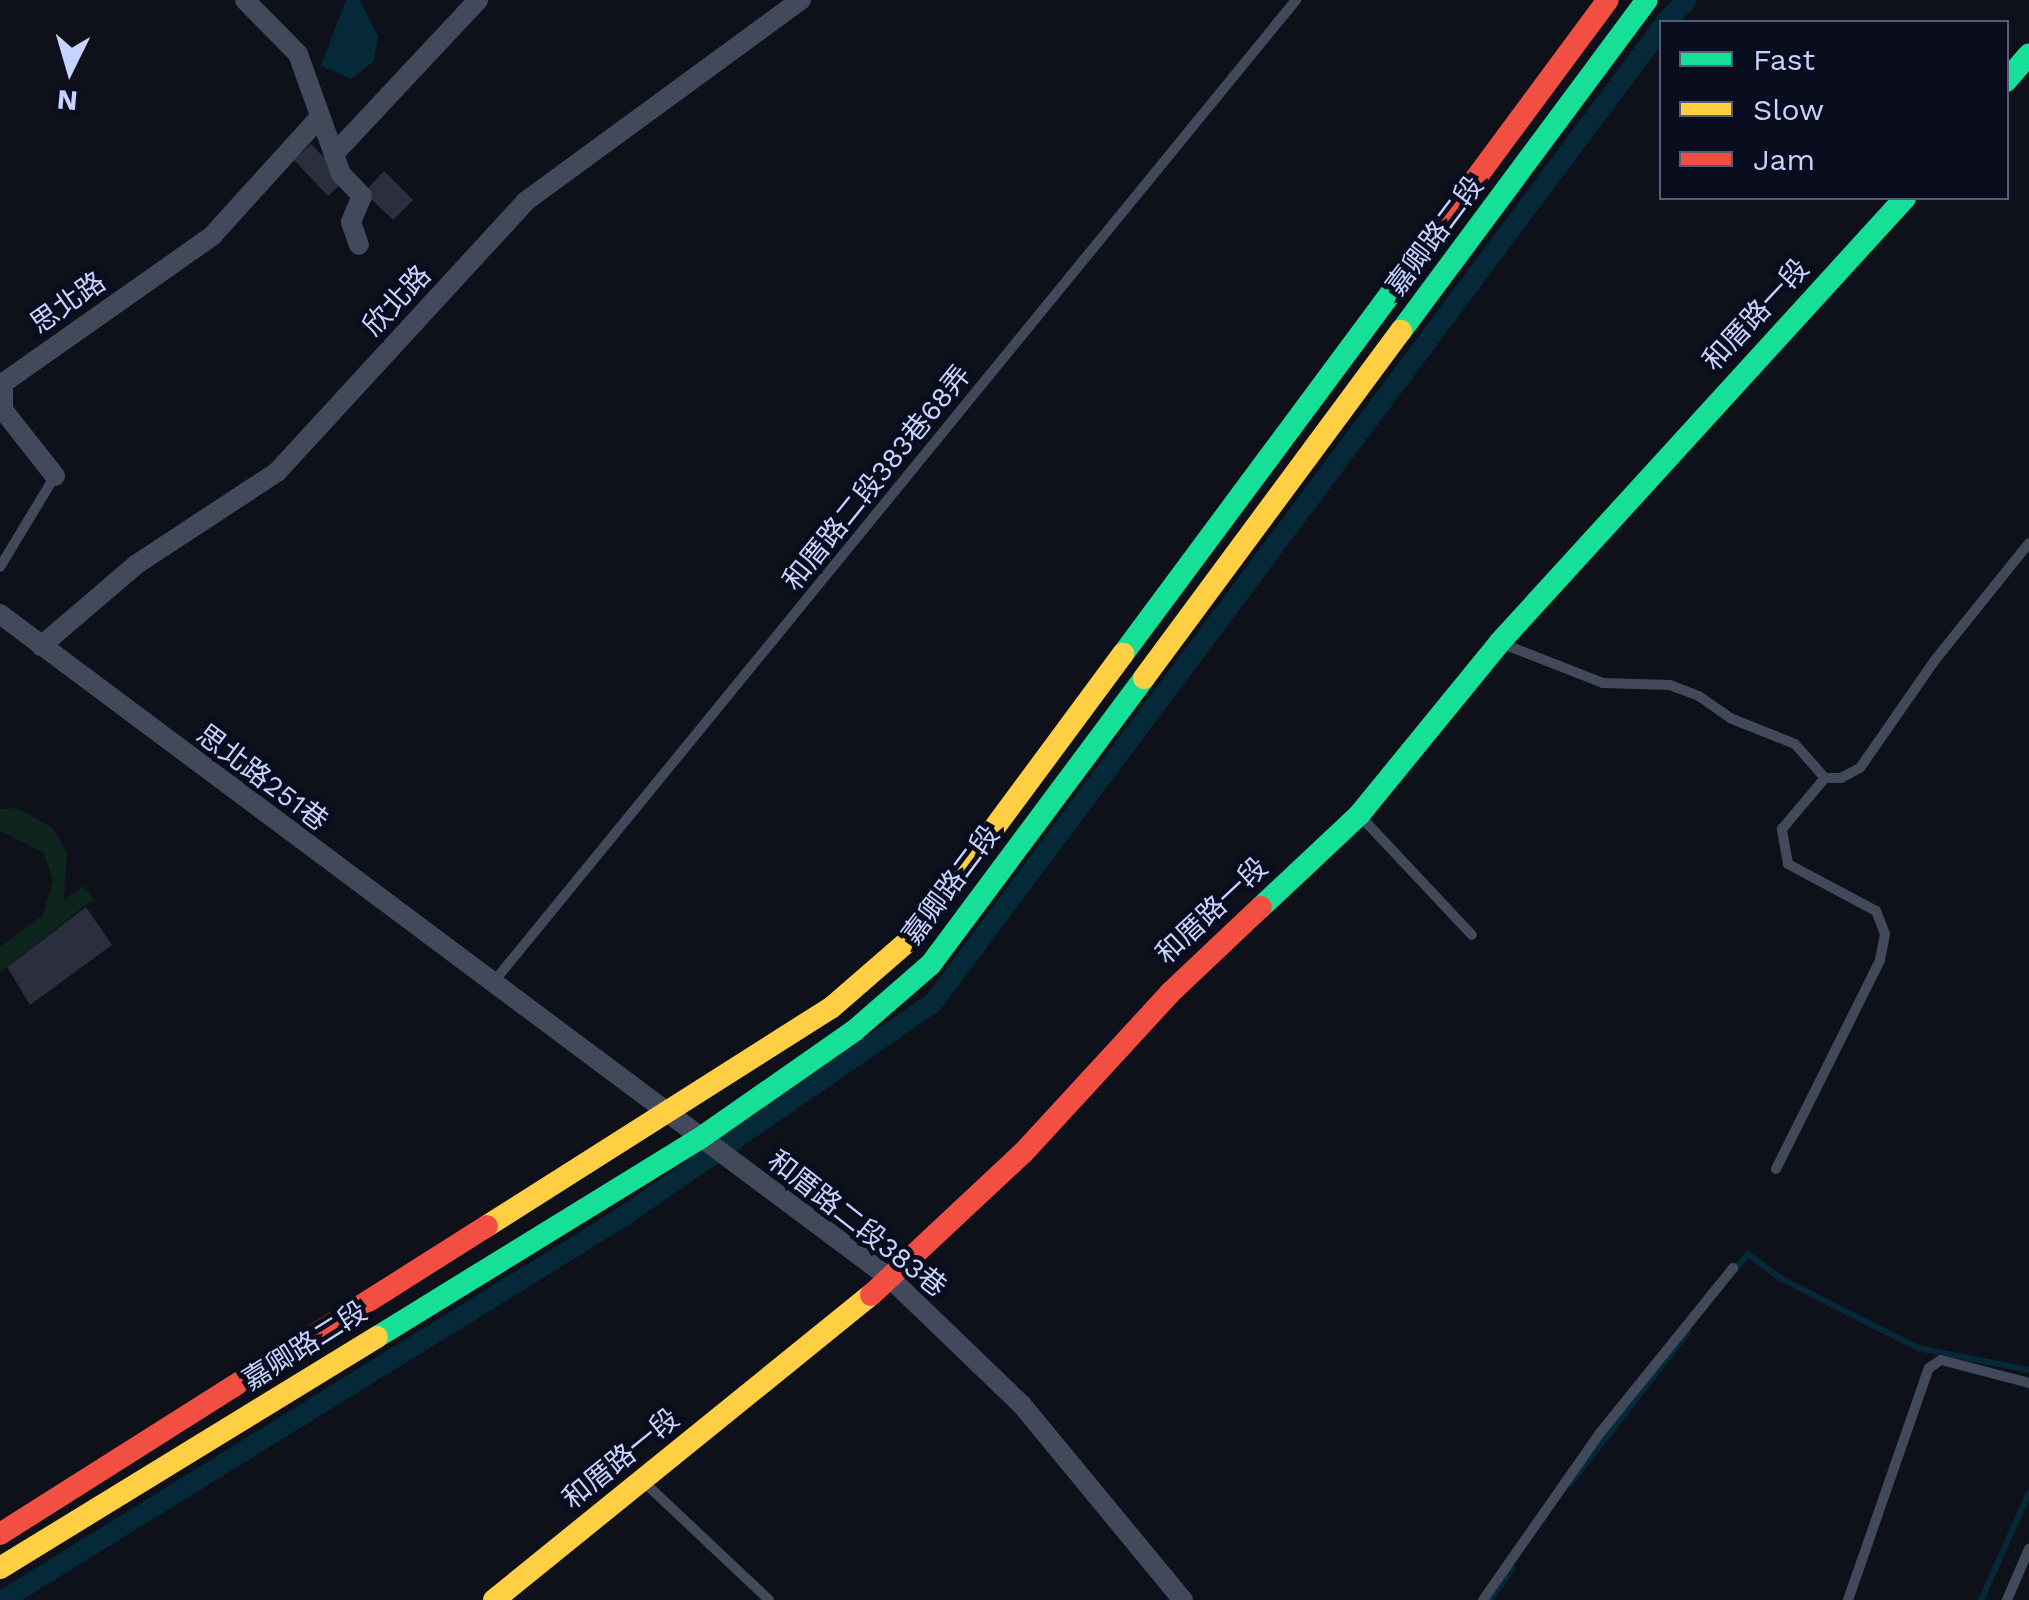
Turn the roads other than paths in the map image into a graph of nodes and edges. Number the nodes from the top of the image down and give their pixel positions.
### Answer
1 (244, 0) edge
2 (478, 0) edge
3 (801, 0) edge
4 (1296, 0) edge
5 (1608, 0) edge
6 (1647, 0) edge
7 (2029, 55) edge
8 (2009, 78) edge
9 (320, 117) junction
10 (334, 154) junction
11 (1902, 200) edge
12 (358, 245) dead end
13 (56, 476) joint
14 (2029, 543) edge
15 (0, 567) edge
16 (0, 614) edge
17 (1500, 642) junction
18 (40, 646) junction
19 (1824, 778) junction
20 (1358, 815) junction
21 (1472, 935) dead end
22 (492, 985) junction
23 (665, 1114) junction
24 (705, 1143) junction
25 (1776, 1168) dead end
26 (1734, 1268) dead end
27 (891, 1279) junction
28 (2029, 1384) edge
29 (642, 1480) junction
30 (0, 1534) edge
31 (2029, 1549) edge
32 (0, 1568) edge
33 (494, 1600) edge
34 (769, 1600) edge
35 (1182, 1600) edge
36 (1483, 1600) edge
37 (1848, 1600) edge
38 (2007, 1600) edge

1 - 9 street
2 - 10 street
3 - 18 street, 欣北路
4 - 22 lane, 和厝路二段383巷68弄
5 - 23 street, 嘉卿路二段
6 - 24 street, 嘉卿路二段
7 - 8 street
9 - 10 street
9 - 13 street, 思北路
10 - 12 street
11 - 17 street, 和厝路一段
13 - 15 lane, 思北路
14 - 19 lane
16 - 18 street, 思北路251巷
17 - 19 lane
17 - 20 street, 和厝路一段
18 - 22 street, 思北路251巷
19 - 25 lane
20 - 21 lane
20 - 27 street, 和厝路一段
22 - 23 street, 和厝路二段383巷
23 - 24 street, 和厝路二段383巷
23 - 30 street, 嘉卿路二段
24 - 27 street, 和厝路二段383巷
24 - 32 street, 嘉卿路二段
26 - 36 lane
27 - 29 street, 和厝路一段
27 - 35 street, 和厝路二段383巷
28 - 37 lane
29 - 33 street, 和厝路一段
29 - 34 lane
31 - 38 lane

